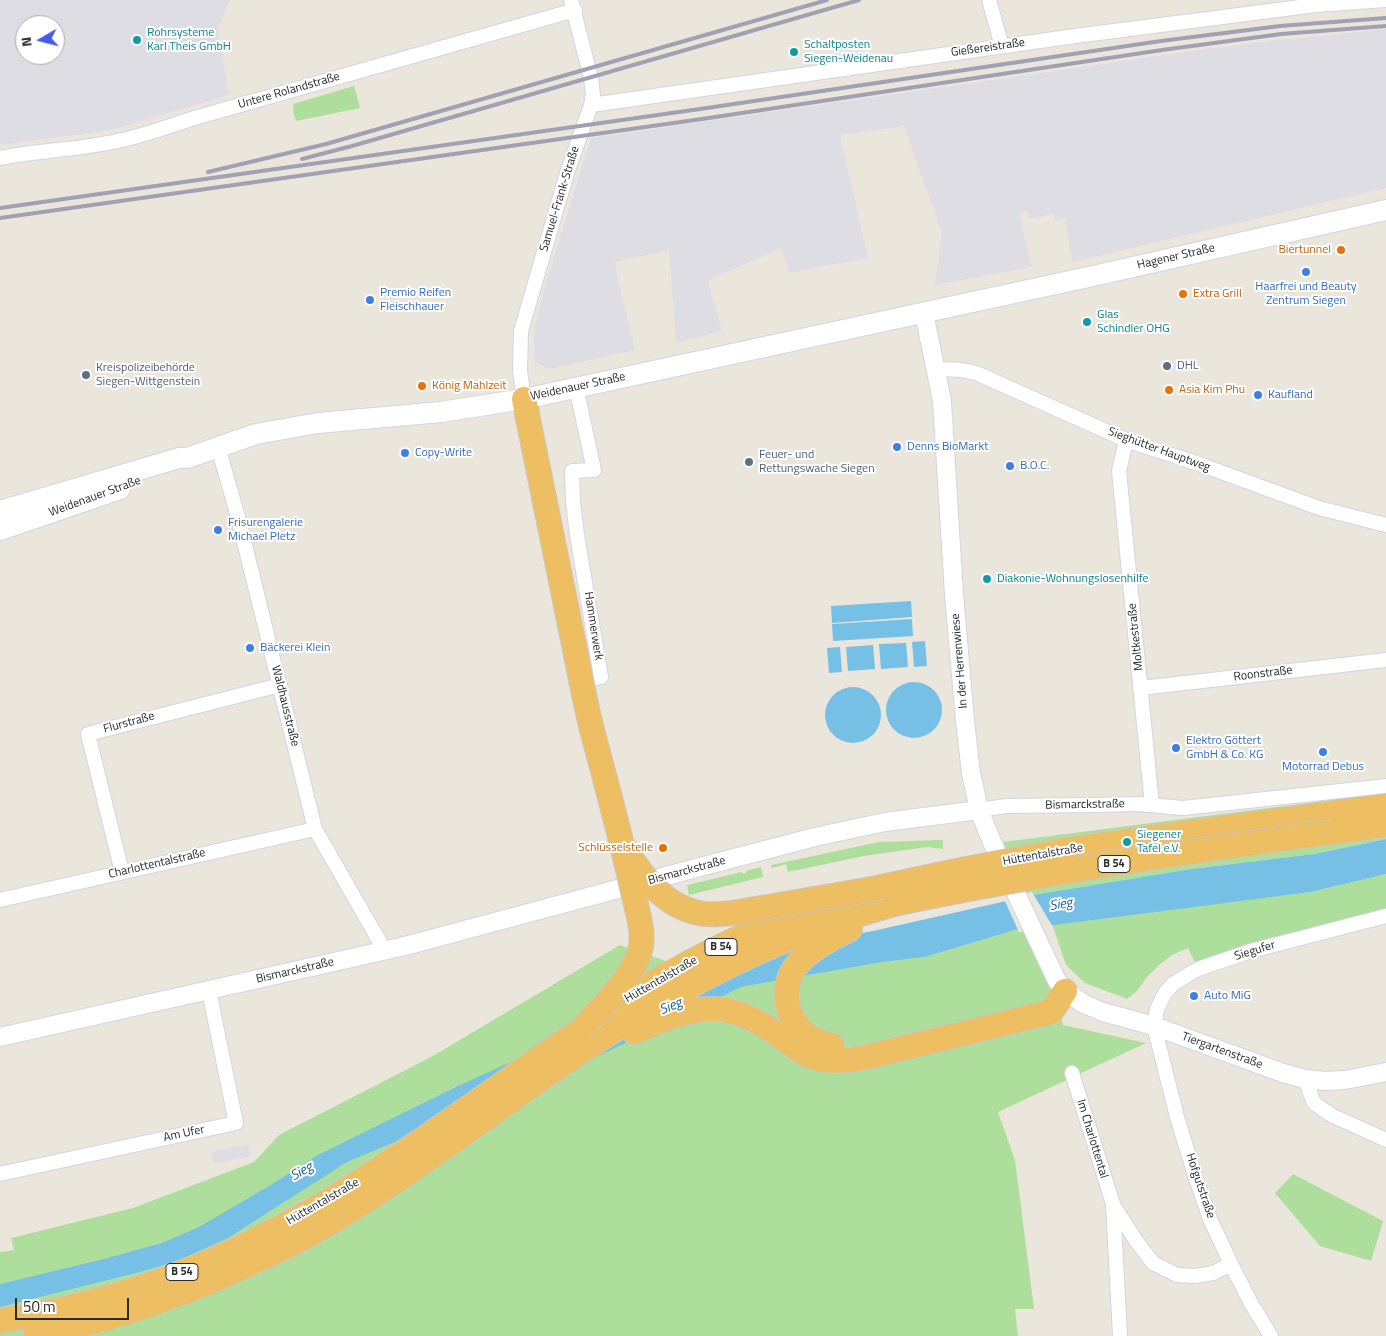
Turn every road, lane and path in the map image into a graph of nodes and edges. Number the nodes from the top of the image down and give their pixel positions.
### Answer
1 (989, 0) edge
2 (1386, 0) edge
3 (573, 5) edge
4 (1002, 46) junction
5 (591, 105) junction
6 (0, 158) edge
7 (1386, 210) edge
8 (966, 304) joint
9 (924, 313) junction
10 (936, 370) junction
11 (576, 387) junction
12 (524, 399) junction
13 (1126, 440) junction
14 (218, 447) junction
15 (43, 507) junction
16 (0, 511) edge
17 (1386, 525) edge
18 (0, 530) edge
19 (1386, 660) edge
20 (280, 685) junction
21 (1141, 688) junction
22 (1386, 786) edge
23 (1152, 805) junction
24 (1386, 806) edge
25 (979, 810) junction
26 (1386, 825) edge
27 (315, 829) junction
28 (624, 847) junction
29 (122, 872) junction
30 (627, 888) junction
31 (872, 889) junction
32 (0, 900) edge
33 (898, 903) junction
34 (1386, 916) edge
35 (385, 951) junction
36 (209, 991) junction
37 (1065, 991) junction
38 (1154, 1026) junction
39 (784, 1028) junction
40 (0, 1037) edge
41 (583, 1040) junction
42 (1386, 1072) edge
43 (1072, 1073) dead end
44 (1305, 1079) junction
45 (1386, 1140) edge
46 (0, 1174) edge
47 (1112, 1204) junction
48 (1231, 1264) junction
49 (0, 1321) edge
50 (35, 1336) edge
51 (1120, 1336) edge
52 (1271, 1336) edge

1 - 4 street
2 - 4 street, Gießereistraße
3 - 5 street, Samuel-Frank-Straße
3 - 6 street, Untere Rolandstraße
4 - 5 street, Gießereistraße
5 - 12 street, Samuel-Frank-Straße
7 - 8 main road, Hagener Straße
8 - 9 main road, Weidenauer Straße
9 - 10 street, In der Herrenwiese
9 - 11 main road, Weidenauer Straße
10 - 13 street, Sieghütter Hauptweg
10 - 25 street, In der Herrenwiese
11 - 12 main road, Weidenauer Straße
11 - 30 street, Hammerwerk
12 - 14 main road, Weidenauer Straße
12 - 28 highway, bridge
13 - 17 street, Sieghütter Hauptweg
13 - 21 street, Moltkestraße
14 - 15 main road, Weidenauer Straße
14 - 20 street, Waldhausstraße
15 - 16 main road, Weidenauer Straße
15 - 18 main road, Weidenauer Straße
19 - 21 street, Roonstraße
20 - 27 street, Waldhausstraße
20 - 29 street, Flurstraße
21 - 23 street, Moltkestraße
22 - 23 street, Bismarckstraße
23 - 25 street, Bismarckstraße
24 - 31 highway, Hüttentalstraße / B 54, bridge
25 - 30 street, Bismarckstraße
25 - 37 street, In der Herrenwiese, bridge
26 - 33 highway, Hüttentalstraße / B 54, bridge
27 - 29 street, Charlottentalstraße
27 - 35 street, Waldhausstraße
28 - 31 highway, bridge
28 - 41 highway, bridge
29 - 32 street, Charlottentalstraße
30 - 35 street, Bismarckstraße
31 - 41 highway, Hüttentalstraße / B 54, bridge
33 - 39 highway
33 - 41 highway, Hüttentalstraße / B 54
34 - 38 street, Siegufer
35 - 36 street, Bismarckstraße
36 - 40 street, Bismarckstraße
36 - 46 street, Am Ufer
37 - 38 street, Tiergartenstraße
37 - 39 highway
38 - 44 street, Tiergartenstraße
38 - 48 street, Hofgutstraße
39 - 41 highway
41 - 49 highway, Hüttentalstraße / B 54
41 - 50 highway, Hüttentalstraße / B 54
42 - 44 street, Tiergartenstraße
43 - 47 street, Im Charlottental
44 - 45 street
47 - 48 street, Im Charlottental
47 - 51 street, Im Charlottental
48 - 52 street, Hofgutstraße

